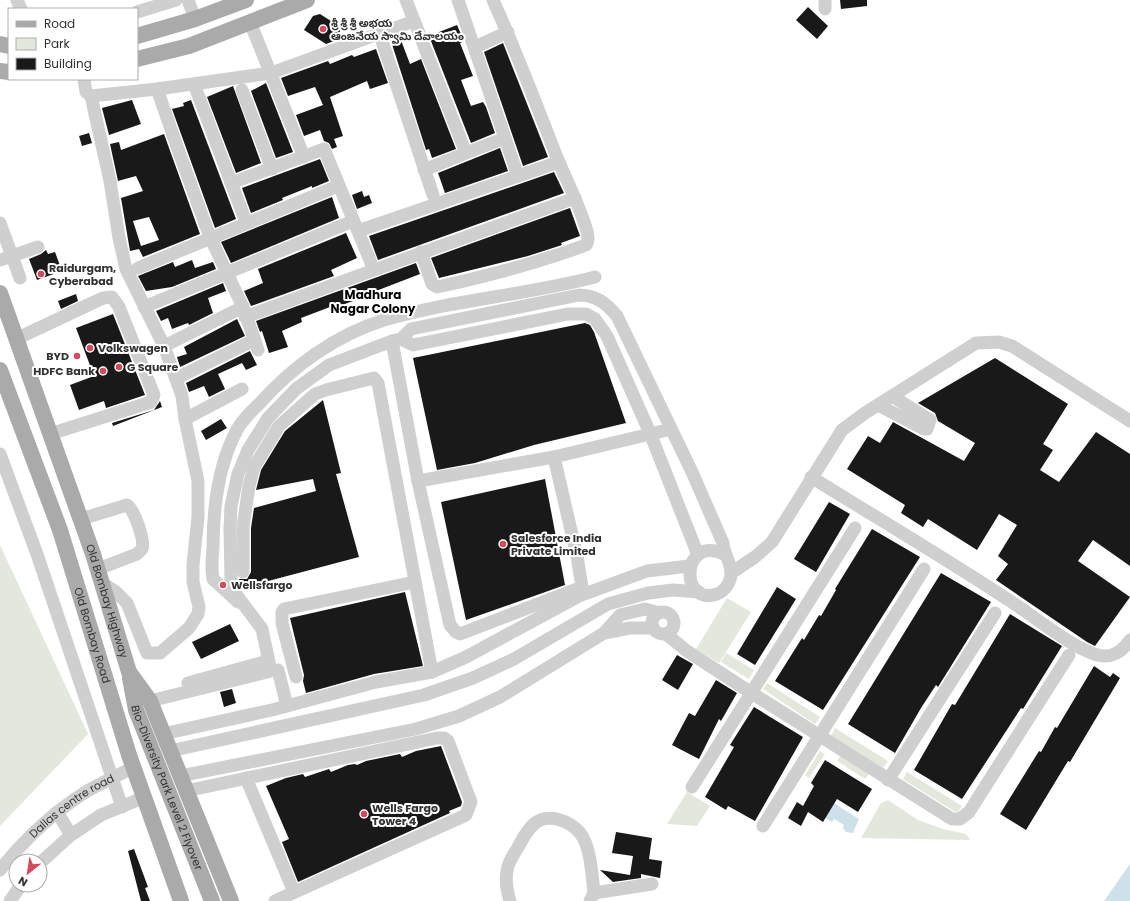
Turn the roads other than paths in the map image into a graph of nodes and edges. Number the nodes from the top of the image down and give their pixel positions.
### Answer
1 (176, 0) edge
2 (188, 0) edge
3 (246, 0) edge
4 (307, 0) edge
5 (406, 0) edge
6 (458, 0) edge
7 (493, 0) edge
8 (138, 12) edge
9 (195, 19) junction
10 (414, 21) junction
11 (250, 22) junction
12 (508, 32) junction
13 (380, 35) junction
14 (138, 36) edge
15 (475, 46) junction
16 (138, 59) edge
17 (271, 73) junction
18 (84, 80) edge
19 (194, 84) junction
20 (157, 89) junction
21 (242, 90) dead end
22 (91, 96) junction
23 (505, 138) junction
24 (466, 153) junction
25 (304, 157) junction
26 (559, 162) junction
27 (272, 169) junction
28 (424, 170) junction
29 (518, 176) junction
30 (232, 183) junction
31 (338, 186) junction
32 (433, 195) dead end
33 (576, 198) junction
34 (246, 222) junction
35 (0, 223) edge
36 (355, 226) junction
37 (210, 237) junction
38 (38, 247) dead end
39 (421, 252) junction
40 (6, 258) edge
41 (138, 268) dead end
42 (374, 270) junction
43 (227, 274) junction
44 (595, 277) dead end
45 (20, 278) dead end
46 (0, 293) edge
47 (558, 299) junction
48 (144, 307) junction
49 (244, 312) junction
50 (560, 315) junction
51 (16, 339) junction
52 (397, 340) junction
53 (164, 346) junction
54 (637, 360) junction
55 (620, 365) junction
56 (0, 370) edge
57 (177, 378) junction
58 (242, 389) dead end
59 (892, 396) junction
60 (878, 405) junction
61 (185, 419) junction
62 (1130, 421) edge
63 (671, 429) junction
64 (650, 433) junction
65 (50, 434) junction
66 (0, 454) edge
67 (554, 456) junction
68 (811, 478) junction
69 (418, 481) junction
70 (81, 519) junction
71 (855, 528) dead end
72 (724, 554) junction
73 (698, 555) junction
74 (690, 566) junction
75 (924, 569) dead end
76 (621, 571) dead end
77 (243, 572) dead end
78 (731, 573) junction
79 (100, 576) junction
80 (415, 582) junction
81 (582, 586) junction
82 (700, 592) junction
83 (246, 608) junction
84 (659, 613) junction
85 (995, 613) dead end
86 (653, 628) junction
87 (604, 633) junction
88 (666, 634) junction
89 (1130, 640) edge
90 (1069, 656) dead end
91 (272, 667) junction
92 (129, 672) junction
93 (432, 672) junction
94 (750, 692) junction
95 (148, 698) junction
96 (287, 706) junction
97 (163, 734) junction
98 (820, 737) junction
99 (170, 751) junction
100 (134, 767) junction
101 (180, 776) junction
102 (112, 778) junction
103 (246, 778) junction
104 (888, 780) junction
105 (692, 787) dead end
106 (186, 791) junction
107 (145, 797) junction
108 (122, 807) junction
109 (58, 812) junction
110 (764, 826) dead end
111 (71, 835) junction
112 (48, 856) edge
113 (0, 870) edge
114 (652, 884) dead end
115 (294, 892) junction
116 (592, 897) edge
117 (181, 901) edge
118 (212, 901) edge
119 (231, 901) edge
120 (275, 901) edge
121 (510, 901) edge

1 - 8 street
2 - 9 street
3 - 9 main road
4 - 11 main road
5 - 10 street
6 - 15 street
7 - 12 street
9 - 14 main road
10 - 13 street
10 - 24 street
11 - 16 main road
11 - 17 street
12 - 15 street
12 - 26 street
13 - 17 street
13 - 28 street
15 - 23 street
17 - 19 street
17 - 25 street
18 - 22 street
19 - 20 street
19 - 30 street
20 - 22 street
20 - 37 street
21 - 27 street
22 - 48 street
23 - 24 street
23 - 29 street
24 - 28 street
25 - 27 street
25 - 31 street
26 - 29 street
26 - 33 street
27 - 30 street
28 - 32 street
29 - 36 street
30 - 34 street
31 - 34 street
31 - 36 street
33 - 39 street
33 - 39 street
34 - 37 street
35 - 40 street
36 - 42 street
36 - 43 street
37 - 41 street
37 - 43 street
38 - 40 street
39 - 42 street
40 - 45 street
42 - 49 street
43 - 48 street
43 - 49 street
44 - 83 street
46 - 51 main road, Old Bombay Highway
47 - 50 street
47 - 52 street
47 - 54 street
48 - 53 street
49 - 53 street
49 - 57 street
50 - 52 street
50 - 55 street
51 - 65 main road, Old Bombay Highway
51 - 65 street
52 - 69 street
52 - 83 street
53 - 57 street
54 - 55 street
54 - 63 street
55 - 64 street
56 - 100 main road, Old Bombay Road
57 - 61 street
58 - 61 street
59 - 60 street
59 - 60 street
59 - 62 street
60 - 68 street
61 - 79 street
63 - 64 street
63 - 72 street
64 - 67 street
64 - 73 street
65 - 70 main road, Old Bombay Highway
66 - 102 street
67 - 69 street
67 - 81 street
68 - 78 street
68 - 89 street
69 - 81 street
70 - 79 main road, Old Bombay Highway
70 - 79 street
71 - 94 street
72 - 73 street
72 - 78 street
73 - 74 street
74 - 82 street
74 - 93 street
75 - 98 street
76 - 81 street
77 - 80 street
78 - 82 street
79 - 92 main road, Old Bombay Highway
80 - 91 street
80 - 93 street
82 - 99 street
83 - 91 street
84 - 86 street
84 - 87 street
84 - 88 street
85 - 104 street
86 - 87 street
86 - 88 street
87 - 101 street
88 - 94 street
90 - 104 street
91 - 95 street
91 - 96 street
92 - 95 main road, Old Bombay Highway
92 - 118 main road, Bio-Diversity Park Level 2 Flyover
93 - 96 street
94 - 98 street
94 - 105 street
95 - 97 main road, Old Bombay Highway
96 - 97 street
97 - 99 main road, Old Bombay Highway
98 - 104 street
98 - 110 street
99 - 101 main road, Old Bombay Highway
100 - 102 street, Dallas centre road
100 - 107 main road, Old Bombay Road
101 - 106 main road, Old Bombay Highway
102 - 108 street
102 - 109 street, Dallas centre road
103 - 106 street
103 - 115 street
103 - 115 street
106 - 119 main road, Old Bombay Highway
107 - 108 street, Dallas centre road
107 - 117 main road, Old Bombay Road
108 - 111 street, Dallas centre road
109 - 111 street
109 - 113 street, Dallas centre road
111 - 112 street, Dallas centre road
114 - 116 street
115 - 120 street
116 - 121 street

